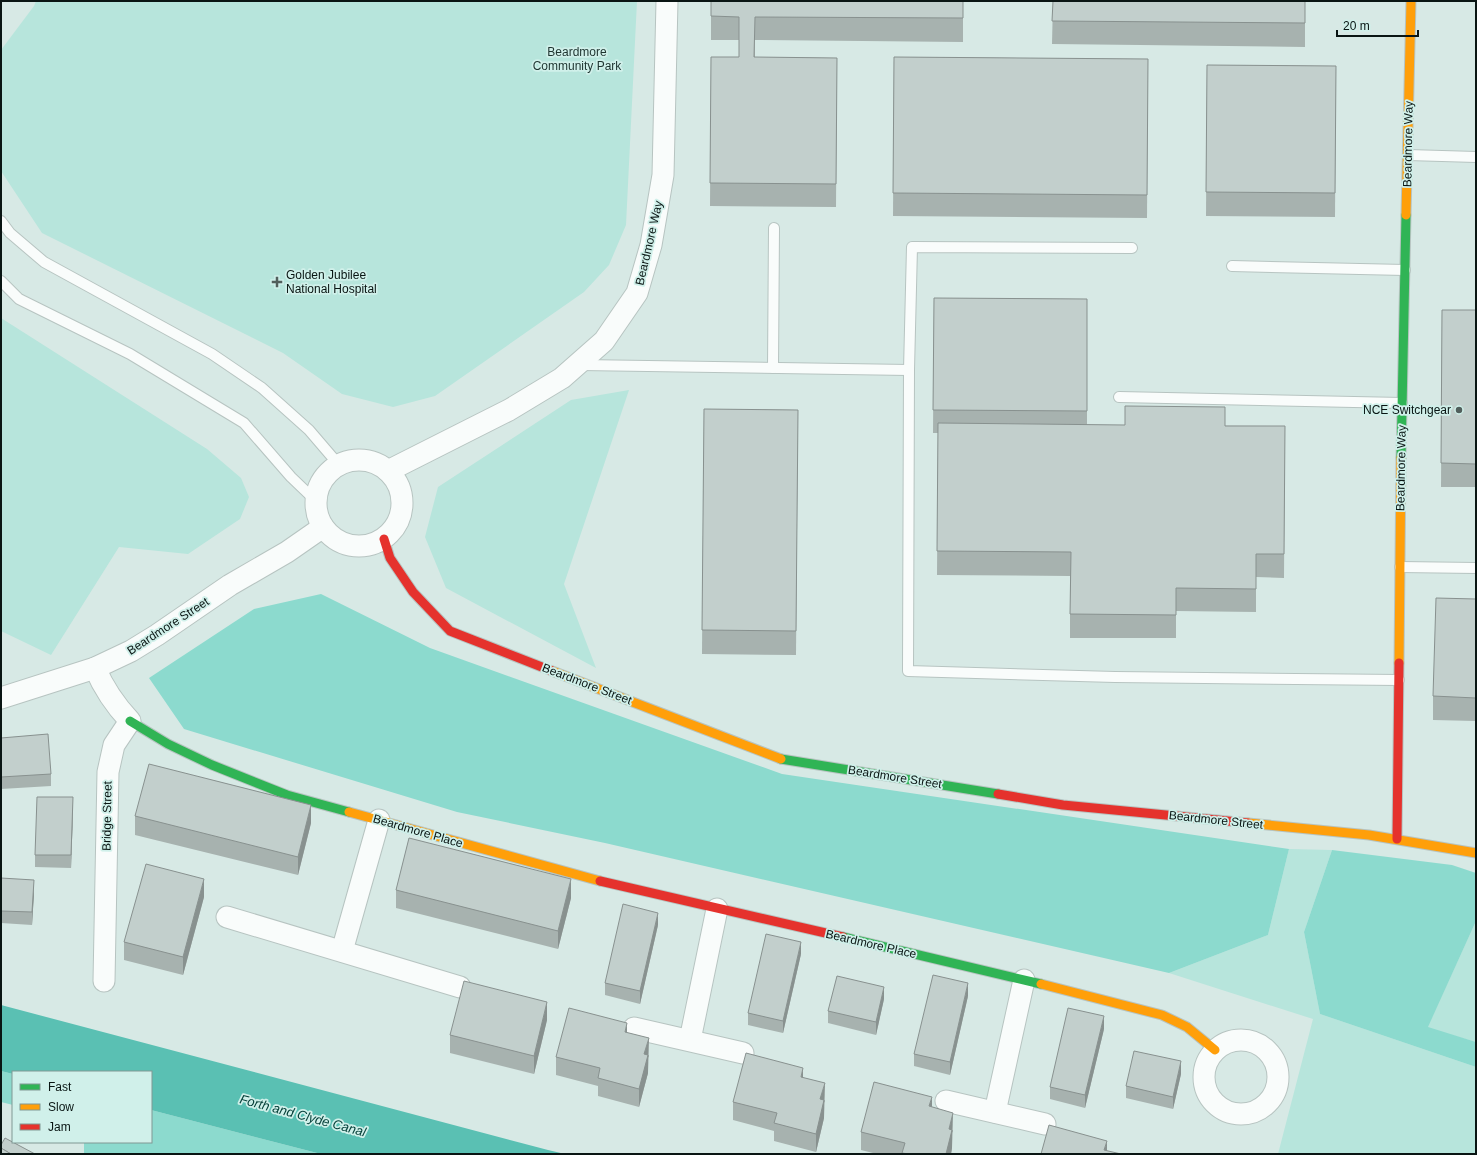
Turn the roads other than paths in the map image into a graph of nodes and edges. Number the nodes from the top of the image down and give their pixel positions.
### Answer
1 (667, 1) edge
2 (1411, 1) edge
3 (1408, 156) junction
4 (1476, 157) edge
5 (1, 221) edge
6 (774, 228) dead end
7 (1132, 248) dead end
8 (1232, 266) dead end
9 (1405, 270) junction
10 (1, 280) edge
11 (578, 364) junction
12 (773, 368) junction
13 (909, 370) junction
14 (1119, 397) dead end
15 (1402, 403) junction
16 (339, 465) junction
17 (388, 471) junction
18 (316, 500) junction
19 (323, 527) junction
20 (384, 539) junction
21 (1400, 567) junction
22 (1476, 568) edge
23 (95, 668) junction
24 (1399, 680) junction
25 (1, 698) edge
26 (130, 721) junction
27 (379, 820) junction
28 (1397, 839) junction
29 (1476, 853) edge
30 (717, 909) junction
31 (227, 917) dead end
32 (342, 951) junction
33 (1024, 980) junction
34 (104, 981) dead end
35 (460, 987) dead end
36 (634, 1028) dead end
37 (690, 1040) junction
38 (1215, 1050) dead end
39 (743, 1053) dead end
40 (946, 1101) dead end
41 (995, 1112) junction
42 (1045, 1124) dead end

1 - 11 street, Beardmore Way
2 - 3 street, Beardmore Way
3 - 4 lane
3 - 9 street, Beardmore Way
5 - 16 lane
6 - 12 lane
7 - 13 lane
8 - 9 lane
9 - 15 street, Beardmore Way
10 - 18 lane
11 - 12 lane
11 - 17 street, Beardmore Way
12 - 13 lane
13 - 24 lane
14 - 15 lane
15 - 21 street, Beardmore Way
16 - 17 street
16 - 18 street
17 - 20 street
18 - 19 street
19 - 20 street
19 - 23 street, Beardmore Street
20 - 28 street, Beardmore Street
21 - 22 lane
21 - 24 street, Beardmore Way
23 - 25 street, Beardmore Street
23 - 26 street
24 - 28 street, Beardmore Way
26 - 27 street, Beardmore Place
26 - 34 street, Bridge Street
27 - 30 street, Beardmore Place
27 - 32 street
28 - 29 street, Beardmore Street
30 - 33 street, Beardmore Place
30 - 37 street
31 - 32 street
32 - 35 street
33 - 38 street, Beardmore Place
33 - 41 street
36 - 37 street
37 - 39 street
40 - 41 street
41 - 42 street

